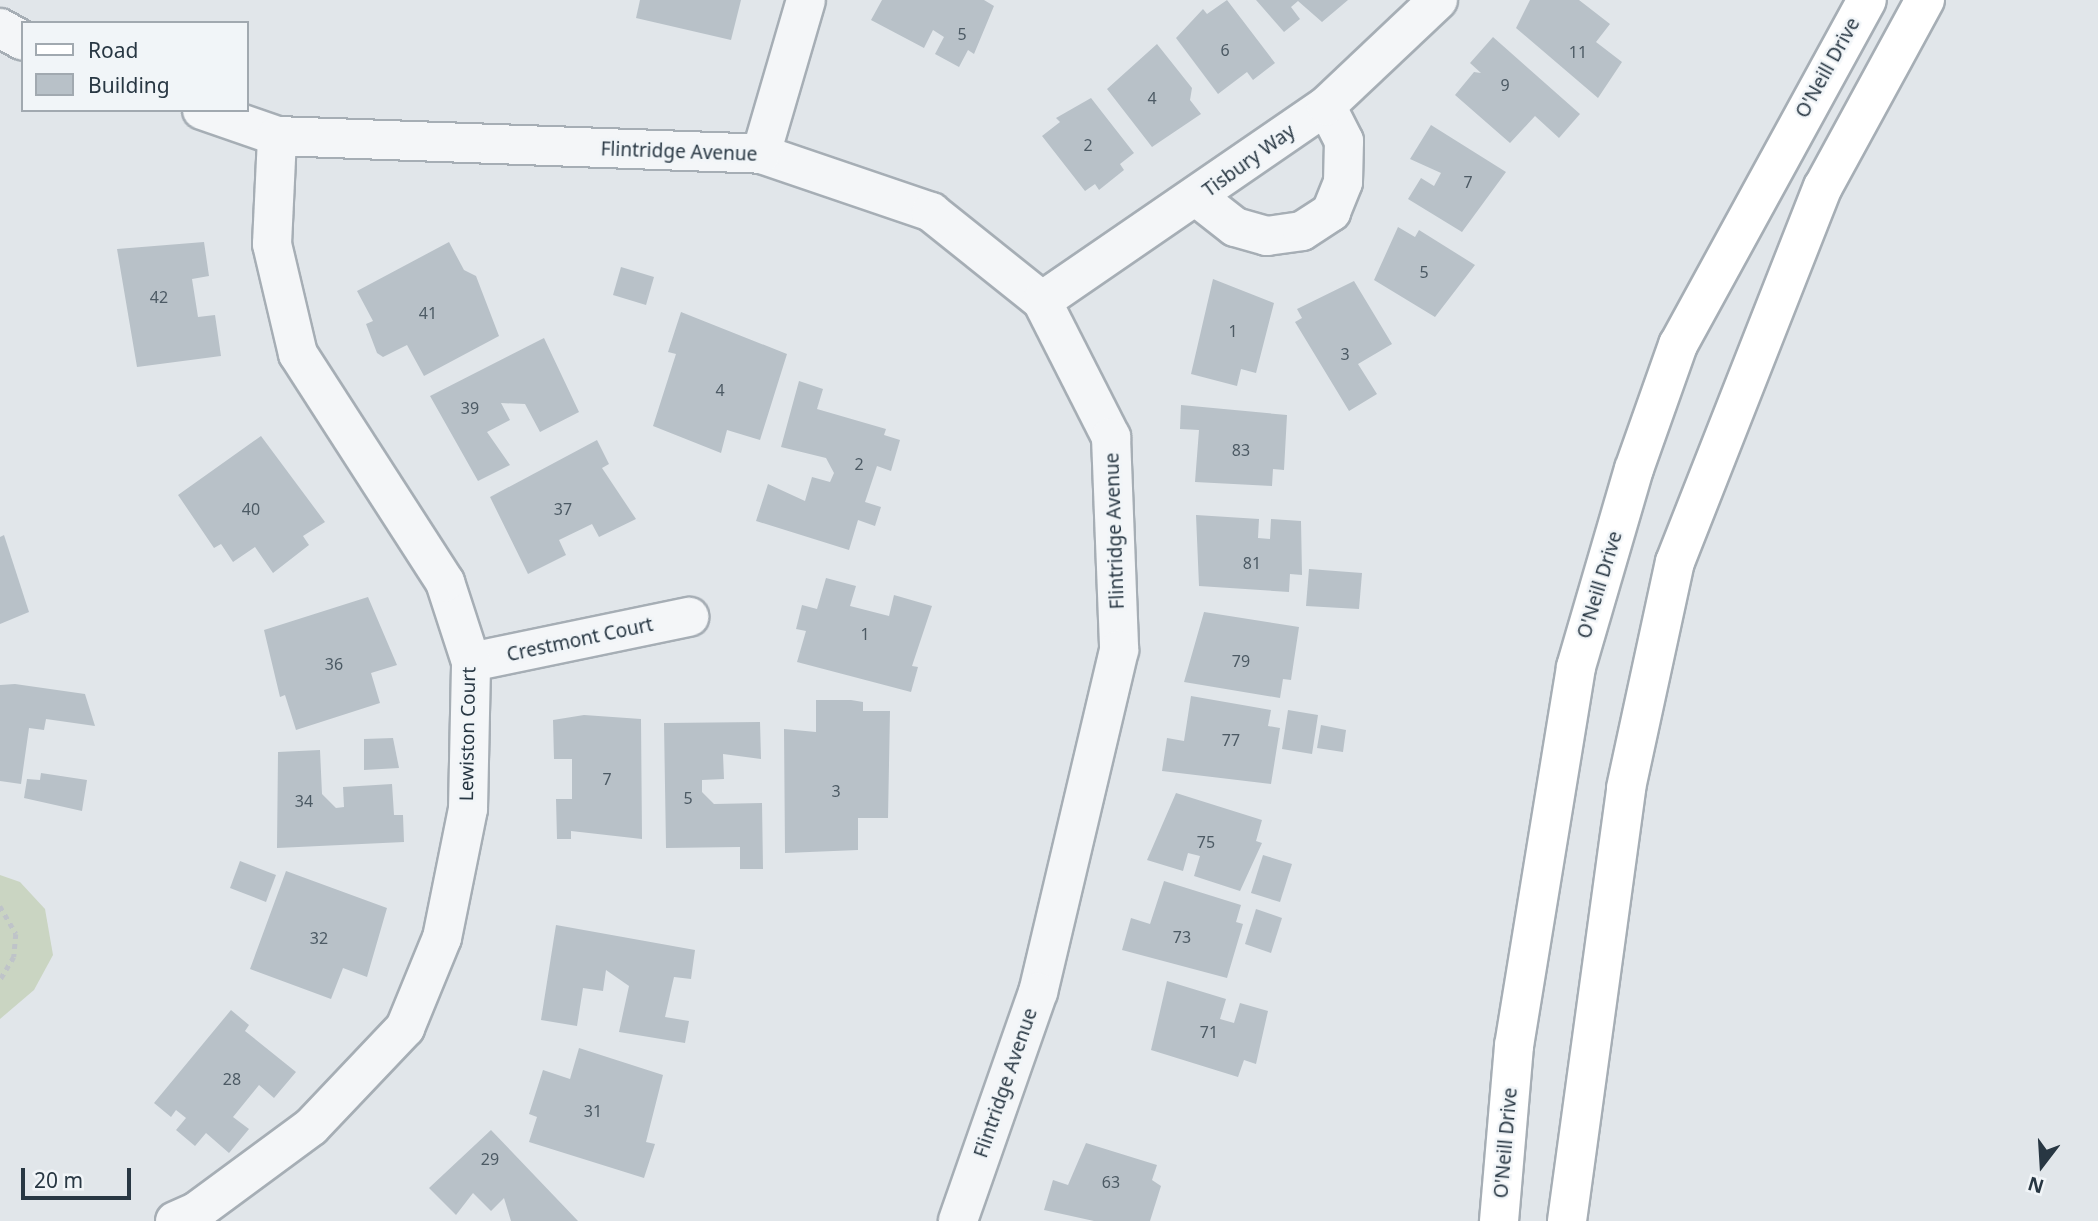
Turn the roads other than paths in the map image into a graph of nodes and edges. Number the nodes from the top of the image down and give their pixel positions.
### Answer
1 (806, 0) edge
2 (1438, 0) edge
3 (1867, 0) edge
4 (1925, 0) edge
5 (0, 28) edge
6 (21, 40) edge
7 (1326, 106) junction
8 (208, 112) edge
9 (277, 136) junction
10 (761, 154) junction
11 (1198, 198) junction
12 (1042, 301) junction
13 (689, 617) dead end
14 (471, 662) junction
15 (175, 1221) edge
16 (958, 1221) edge
17 (1499, 1221) edge
18 (1567, 1221) edge

1 - 10 street
2 - 7 street, Tisbury Way
3 - 17 main road, O'Neill Drive
4 - 18 main road
5 - 6 street
7 - 11 street, Tisbury Way
7 - 11 street
8 - 9 street, Flintridge Avenue
9 - 10 street, Flintridge Avenue
9 - 14 street, Lewiston Court
10 - 12 street, Flintridge Avenue
11 - 12 street, Tisbury Way
12 - 16 street, Flintridge Avenue
13 - 14 street, Crestmont Court
14 - 15 street, Lewiston Court

